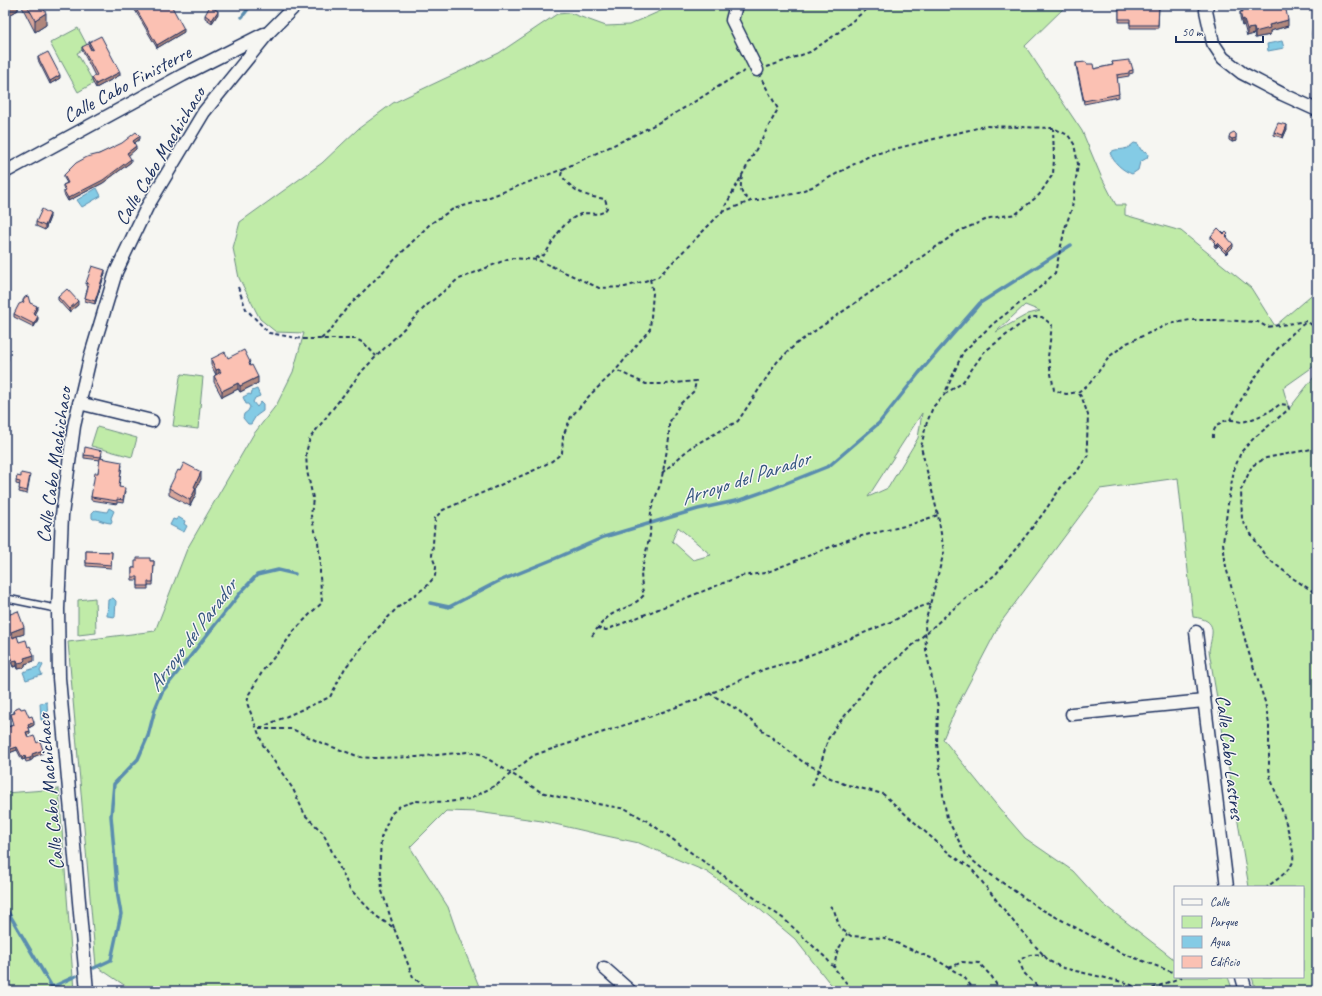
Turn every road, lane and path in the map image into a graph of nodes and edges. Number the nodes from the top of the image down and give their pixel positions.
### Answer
1 (296, 5) edge
2 (736, 5) edge
3 (872, 5) edge
4 (1207, 5) edge
5 (269, 32) junction
6 (757, 70) junction
7 (1317, 110) edge
8 (1053, 128) junction
9 (563, 168) junction
10 (5, 172) edge
11 (742, 175) junction
12 (751, 201) junction
13 (722, 212) junction
14 (534, 259) junction
15 (650, 279) junction
16 (238, 287) dead end
17 (1307, 321) junction
18 (1317, 324) edge
19 (321, 339) junction
20 (376, 356) junction
21 (616, 370) junction
22 (1078, 392) junction
23 (944, 395) junction
24 (79, 403) junction
25 (1230, 420) junction
26 (152, 422) dead end
27 (1213, 438) dead end
28 (1317, 448) edge
29 (662, 473) junction
30 (938, 515) junction
31 (1317, 594) edge
32 (5, 598) edge
33 (930, 604) junction
34 (58, 609) junction
35 (597, 628) junction
36 (1196, 632) dead end
37 (926, 633) junction
38 (592, 636) dead end
39 (709, 693) junction
40 (1204, 701) junction
41 (1072, 714) dead end
42 (258, 729) junction
43 (819, 770) junction
44 (511, 773) junction
45 (812, 786) dead end
46 (1227, 886) edge
47 (1268, 886) edge
48 (830, 906) dead end
49 (394, 928) junction
50 (847, 934) junction
51 (1045, 955) junction
52 (604, 968) dead end
53 (834, 968) junction
54 (949, 968) junction
55 (1174, 973) edge
56 (1179, 978) edge
57 (1242, 978) edge
58 (1041, 990) edge
59 (87, 991) edge
60 (430, 991) edge
61 (630, 991) edge
62 (853, 991) edge
63 (975, 991) edge
64 (1000, 991) edge
65 (1019, 991) edge
66 (1022, 991) edge
67 (1037, 991) edge
68 (1145, 991) edge
69 (1246, 991) edge

1 - 5 street, Calle Cabo Machichaco
2 - 6 street
3 - 6 path
4 - 7 street
5 - 10 street, Calle Cabo Finisterre
5 - 24 street, Calle Cabo Machichaco
6 - 9 path
6 - 11 path
8 - 12 path
8 - 23 path
8 - 29 path
9 - 14 path
9 - 19 path
11 - 12 path
11 - 13 path
12 - 13 path
13 - 15 path
14 - 15 path
14 - 20 path
15 - 21 path
16 - 19 path
17 - 18 path
17 - 22 path
17 - 25 path
19 - 20 path
20 - 42 path
21 - 29 path
21 - 42 path
22 - 23 path
22 - 37 path
23 - 30 path
24 - 26 street
24 - 34 street, Calle Cabo Machichaco
25 - 27 path
25 - 47 path
28 - 31 path
29 - 35 path
30 - 33 path
30 - 35 path
32 - 34 lane
33 - 37 path
33 - 39 path
34 - 59 street, Calle Cabo Machichaco
35 - 38 path
36 - 40 street, Calle Cabo Lastres
37 - 43 path
37 - 55 path
39 - 43 path
39 - 44 path
40 - 41 street
40 - 46 street, Calle Cabo Lastres
42 - 44 path
42 - 49 path
43 - 45 path
43 - 51 path
44 - 49 path
44 - 53 path
48 - 50 path
49 - 60 path
50 - 53 path
50 - 54 path
51 - 58 path
51 - 68 path
52 - 61 street
53 - 62 path
54 - 63 path
54 - 64 path
56 - 68 path
57 - 69 street
58 - 67 path
65 - 66 path

